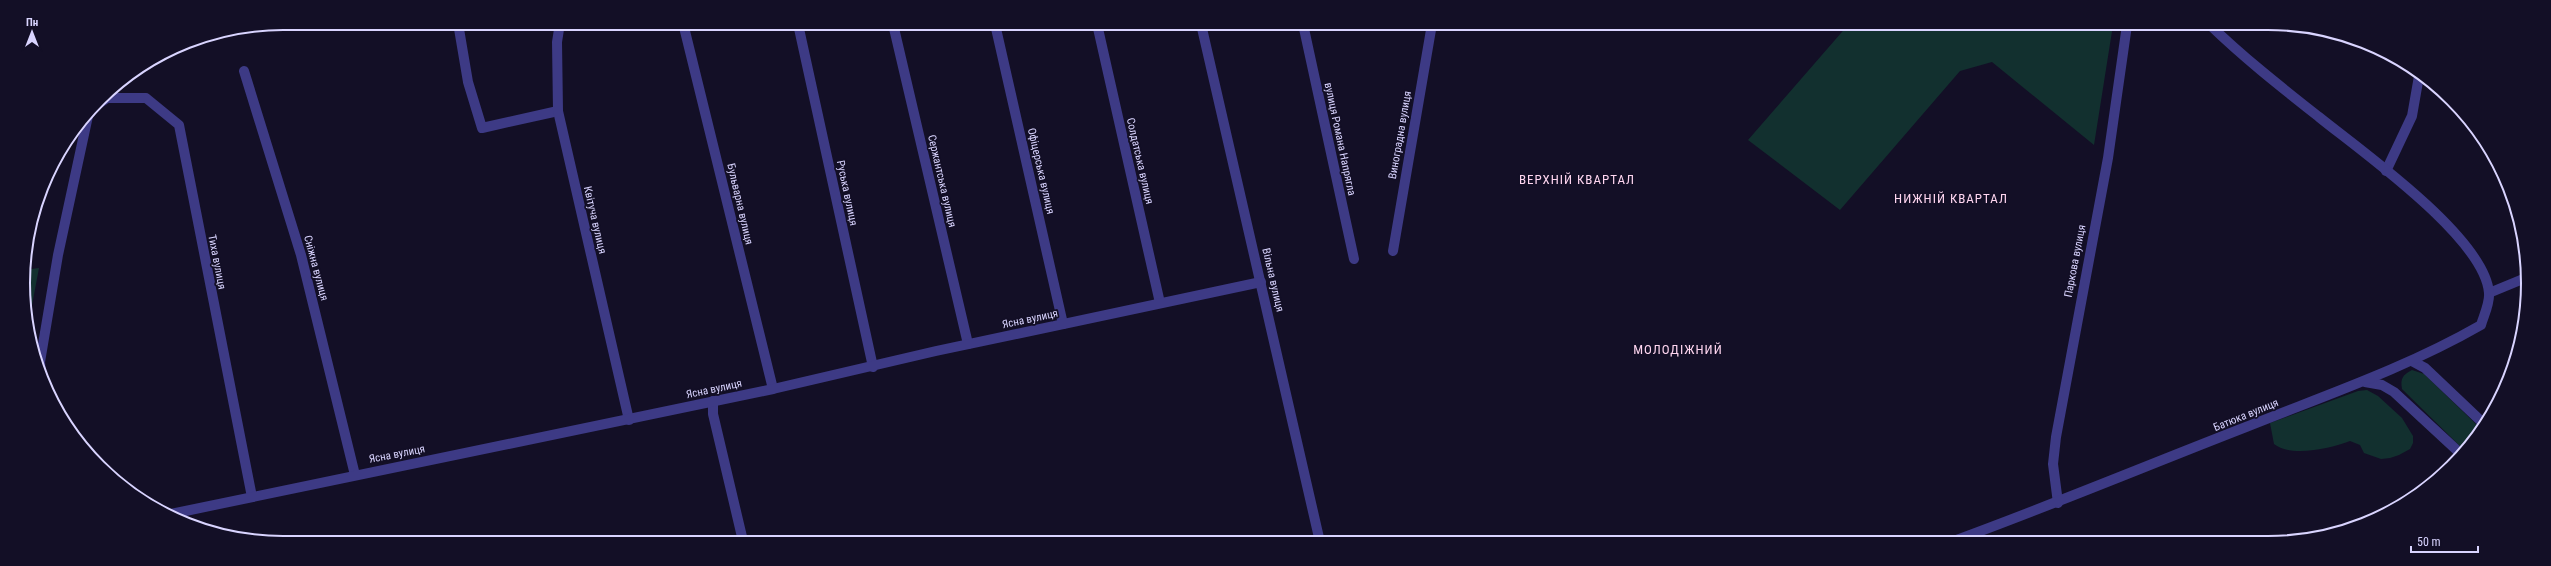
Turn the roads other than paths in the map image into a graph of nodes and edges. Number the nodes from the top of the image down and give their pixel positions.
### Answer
1 (459, 30) edge
2 (559, 30) edge
3 (685, 30) edge
4 (799, 30) edge
5 (894, 30) edge
6 (996, 30) edge
7 (1098, 30) edge
8 (1202, 30) edge
9 (1304, 30) edge
10 (1431, 30) edge
11 (2126, 30) edge
12 (2215, 30) edge
13 (244, 71) dead end
14 (2418, 79) edge
15 (111, 98) edge
16 (558, 111) junction
17 (86, 124) edge
18 (2386, 171) junction
19 (1393, 250) dead end
20 (1354, 259) dead end
21 (2521, 280) edge
22 (1261, 282) junction
23 (2489, 293) junction
24 (1160, 303) junction
25 (1063, 324) junction
26 (968, 344) junction
27 (41, 356) edge
28 (2412, 360) junction
29 (873, 367) junction
30 (2365, 382) junction
31 (773, 389) junction
32 (712, 401) junction
33 (629, 420) junction
34 (2480, 420) edge
35 (2457, 451) edge
36 (355, 475) junction
37 (252, 497) junction
38 (2058, 503) junction
39 (177, 513) edge
40 (742, 536) edge
41 (1319, 536) edge
42 (1967, 536) edge

1 - 16 street
2 - 16 street, Квітуча вулиця
3 - 31 street, Бульварна вулиця
4 - 29 street, Руська вулиця
5 - 26 street, Сержантська вулиця
6 - 25 street, Офіцерська вулиця
7 - 24 street, Солдатська вулиця
8 - 22 street, Вільна вулиця
9 - 20 street, вулиця Романа Напрягла
10 - 19 street, Виноградна вулиця
11 - 38 street, Паркова вулиця
12 - 18 street
13 - 36 street, Сніжна вулиця
14 - 18 street
15 - 37 street, Тиха вулиця
16 - 33 street, Квітуча вулиця
17 - 27 street
18 - 23 street
21 - 23 street
22 - 24 street, Ясна вулиця
22 - 41 street, Вільна вулиця
23 - 28 street, Батюка вулиця
24 - 25 street, Ясна вулиця
25 - 26 street, Ясна вулиця
26 - 29 street, Ясна вулиця
28 - 30 street, Батюка вулиця
28 - 34 street
29 - 31 street, Ясна вулиця
30 - 35 street
30 - 38 street, Батюка вулиця
31 - 32 street, Ясна вулиця
32 - 33 street, Ясна вулиця
32 - 40 street
33 - 36 street, Ясна вулиця
36 - 37 street, Ясна вулиця
37 - 39 street, Ясна вулиця
38 - 42 street, Батюка вулиця

